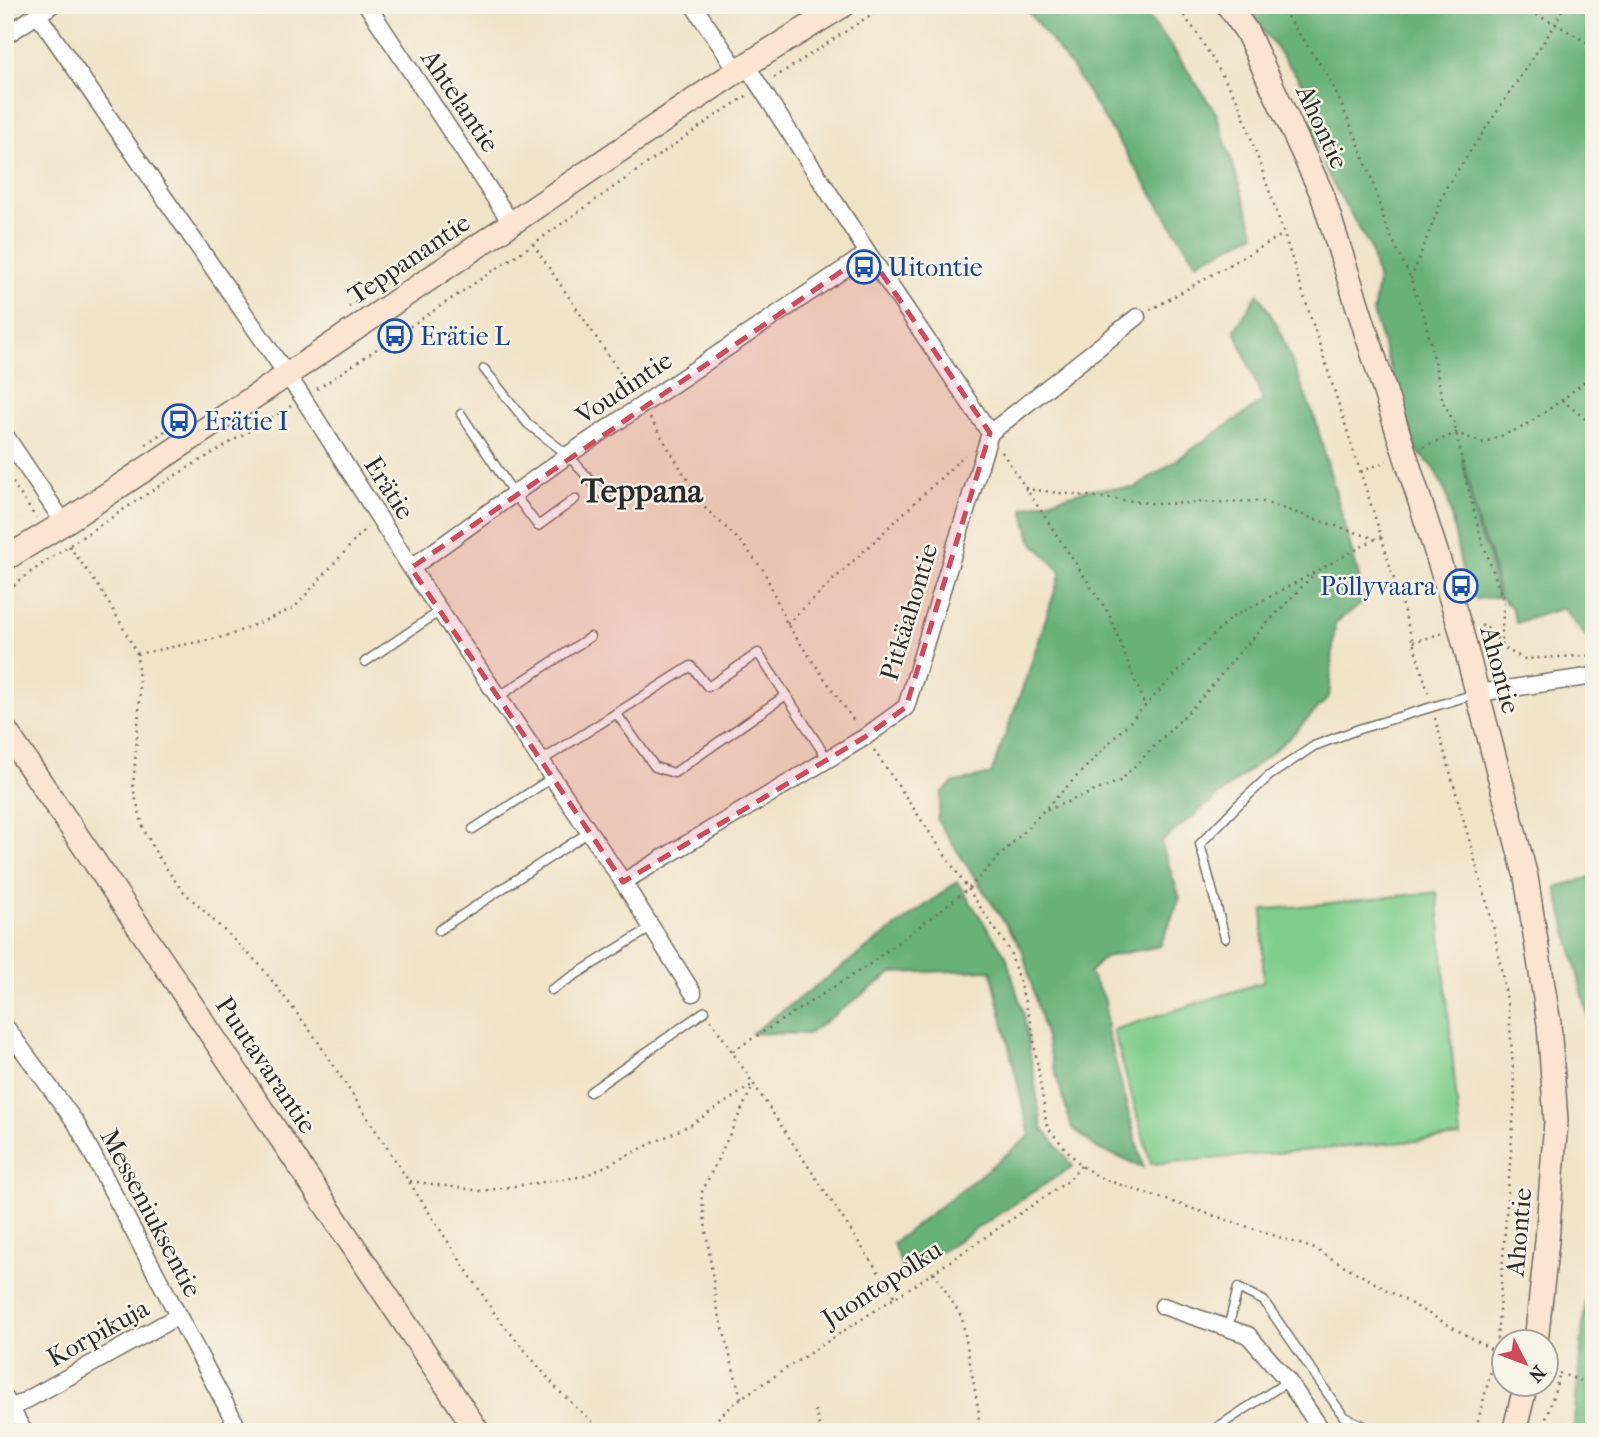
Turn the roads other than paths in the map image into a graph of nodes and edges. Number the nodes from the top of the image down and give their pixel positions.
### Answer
1 (52, 5) edge
2 (367, 5) edge
3 (694, 5) edge
4 (844, 5) edge
5 (1228, 5) edge
6 (38, 15) junction
7 (5, 36) edge
8 (742, 68) junction
9 (512, 224) junction
10 (868, 253) junction
11 (1137, 317) road end
12 (484, 369) dead end
13 (286, 375) junction
14 (461, 414) dead end
15 (989, 433) junction
16 (5, 436) edge
17 (568, 455) junction
18 (514, 494) junction
19 (575, 499) dead end
20 (607, 499) dead end
21 (55, 528) junction
22 (5, 559) edge
23 (411, 568) junction
24 (440, 611) junction
25 (590, 636) dead end
26 (365, 662) dead end
27 (1594, 676) edge
28 (1478, 693) junction
29 (786, 695) junction
30 (498, 697) junction
31 (616, 713) junction
32 (5, 730) edge
33 (828, 760) junction
34 (541, 761) junction
35 (552, 778) junction
36 (473, 829) dead end
37 (590, 832) junction
38 (623, 882) junction
39 (652, 927) junction
40 (439, 930) dead end
41 (1225, 938) dead end
42 (551, 990) dead end
43 (693, 993) dead end
44 (705, 1010) road end
45 (5, 1026) edge
46 (20, 1048) junction
47 (5, 1056) edge
48 (590, 1092) dead end
49 (1163, 1307) dead end
50 (178, 1317) junction
51 (1228, 1328) junction
52 (1537, 1328) edge
53 (1288, 1381) junction
54 (1522, 1398) edge
55 (7, 1406) edge
56 (23, 1432) edge
57 (240, 1432) edge
58 (478, 1432) edge
59 (1210, 1432) edge
60 (1323, 1432) edge
61 (1378, 1432) edge
62 (1514, 1432) edge

1 - 6 street
2 - 9 street, Ahtelantie
3 - 8 street
4 - 8 street, Teppanantie
5 - 28 street, Ahontie
6 - 7 street
6 - 13 street, Erätie
8 - 9 street, Teppanantie
8 - 10 street
9 - 13 street, Teppanantie
10 - 15 street
10 - 17 street, Voudintie
11 - 15 street
12 - 17 lane
13 - 21 street, Teppanantie
13 - 23 street, Erätie
14 - 18 lane
15 - 33 street, Pitkäahontie
16 - 21 street
17 - 18 street, Voudintie
17 - 20 lane
18 - 19 lane
18 - 23 street, Voudintie
21 - 22 street, Teppanantie
23 - 24 street, Erätie
24 - 26 lane
24 - 30 street, Erätie
25 - 30 lane
27 - 28 street
28 - 41 lane
28 - 52 street, Ahontie
29 - 31 lane
29 - 31 lane
29 - 33 lane
30 - 34 street, Erätie
31 - 34 lane
32 - 58 street, Puutavarantie
33 - 38 street, Pitkäahontie
34 - 35 street, Erätie
35 - 36 lane
35 - 37 street, Erätie
37 - 38 street, Erätie
37 - 40 lane
38 - 39 street, Erätie
39 - 42 lane
39 - 43 street, Erätie
44 - 48 lane
45 - 46 street, Messeniuksentie
46 - 47 street
46 - 50 street, Messeniuksentie
49 - 51 street
50 - 55 street, Korpikuja
50 - 57 street, Messeniuksentie
51 - 53 street
51 - 61 lane
53 - 59 lane
53 - 60 street
54 - 62 street
55 - 56 street

